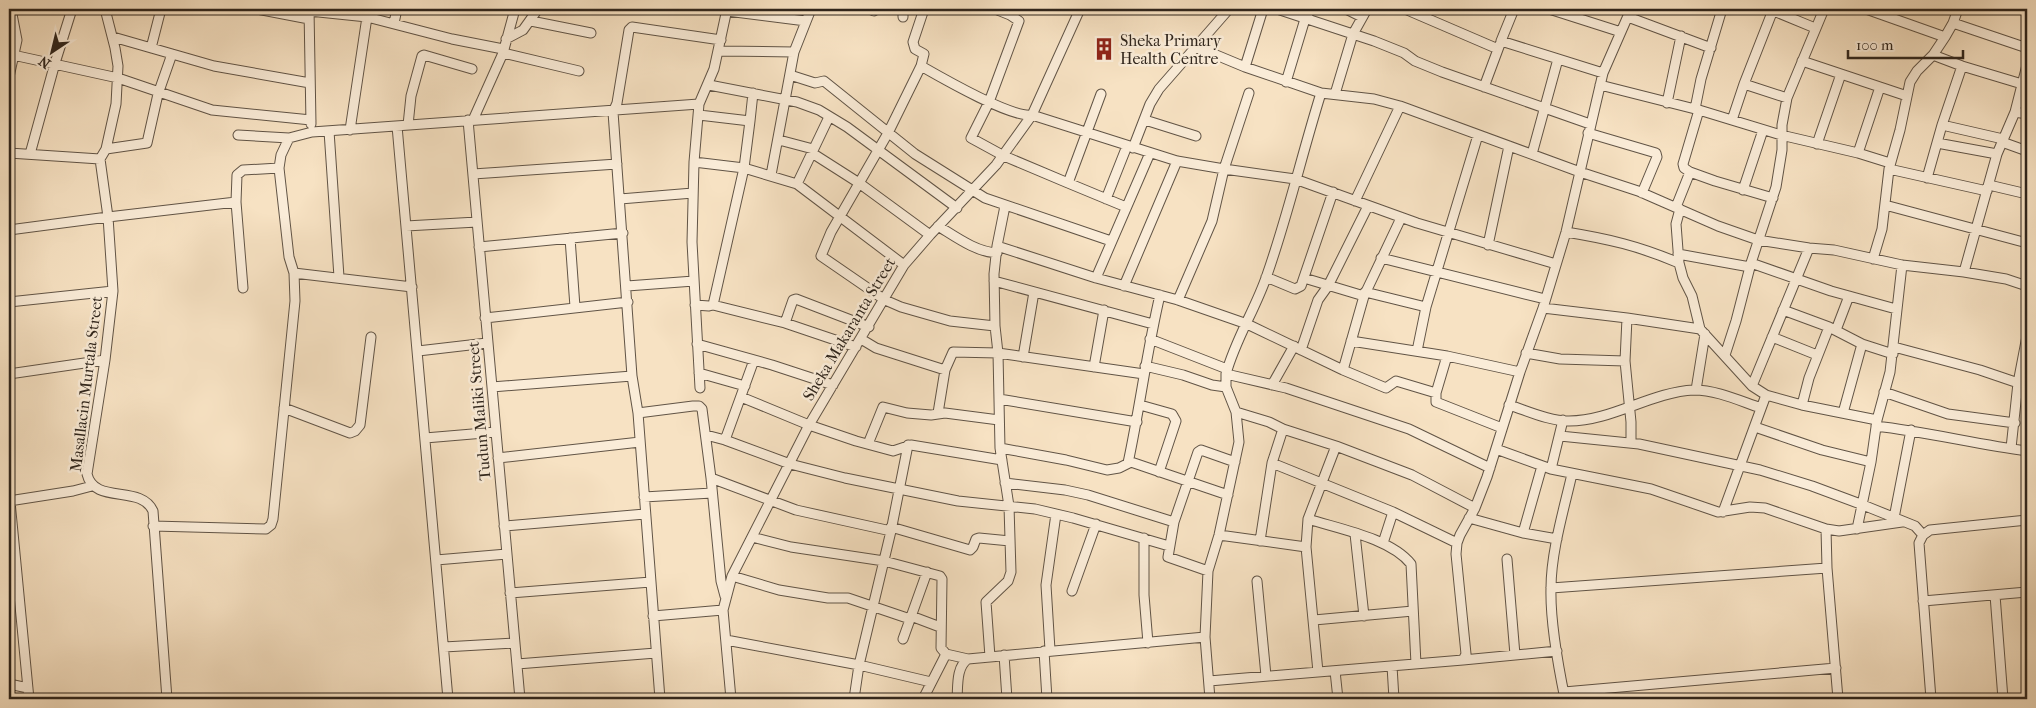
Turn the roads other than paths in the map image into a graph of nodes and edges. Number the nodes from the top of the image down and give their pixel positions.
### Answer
1 (72, 9) edge
2 (105, 9) edge
3 (161, 9) edge
4 (257, 9) edge
5 (397, 9) edge
6 (514, 9) edge
7 (538, 9) edge
8 (811, 9) edge
9 (869, 9) edge
10 (877, 9) edge
11 (921, 9) edge
12 (995, 9) edge
13 (1080, 9) edge
14 (1229, 9) edge
15 (1263, 9) edge
16 (1277, 9) edge
17 (1310, 9) edge
18 (1346, 9) edge
19 (1405, 9) edge
20 (1514, 9) edge
21 (1549, 9) edge
22 (1722, 9) edge
23 (1824, 9) edge
24 (1866, 9) edge
25 (1958, 9) edge
26 (727, 10) edge
27 (1775, 10) edge
28 (350, 12) edge
29 (1011, 12) edge
30 (11, 13) edge
31 (309, 13) edge
32 (1365, 13) edge
33 (1629, 13) edge
34 (367, 17) junction
35 (1305, 19) junction
36 (530, 21) junction
37 (806, 21) junction
38 (394, 23) junction
39 (1953, 23) junction
40 (1815, 28) junction
41 (1621, 32) junction
42 (591, 33) dead end
43 (1353, 34) junction
44 (1681, 36) junction
45 (113, 37) junction
46 (1946, 38) junction
47 (506, 39) junction
48 (721, 40) junction
49 (1500, 45) junction
50 (1197, 47) junction
51 (151, 48) junction
52 (1711, 48) junction
53 (2027, 48) edge
54 (503, 51) junction
55 (718, 51) junction
56 (794, 52) junction
57 (172, 54) junction
58 (13, 55) junction
59 (1933, 55) junction
60 (1558, 59) junction
61 (1802, 61) junction
62 (54, 63) junction
63 (921, 66) junction
64 (1962, 66) junction
65 (2027, 66) edge
66 (1245, 67) junction
67 (472, 69) dead end
68 (579, 70) dead end
69 (1603, 73) junction
70 (1841, 74) junction
71 (790, 75) junction
72 (9, 77) edge
73 (118, 78) junction
74 (1286, 82) junction
75 (310, 83) junction
76 (1744, 84) junction
77 (2022, 84) junction
78 (708, 85) junction
79 (1600, 85) junction
80 (1484, 87) junction
81 (1880, 87) junction
82 (753, 93) junction
83 (1249, 93) dead end
84 (1321, 93) junction
85 (158, 94) junction
86 (1101, 94) dead end
87 (1335, 94) junction
88 (1907, 96) junction
89 (1788, 98) junction
90 (785, 100) junction
91 (989, 102) junction
92 (1666, 103) junction
93 (699, 104) junction
94 (1400, 106) junction
95 (1545, 108) junction
96 (1697, 109) junction
97 (613, 112) junction
98 (2015, 112) junction
99 (2027, 114) edge
100 (699, 115) junction
101 (1032, 115) junction
102 (829, 118) junction
103 (311, 120) junction
104 (470, 120) junction
105 (1145, 120) junction
106 (1732, 120) junction
107 (750, 121) junction
108 (408, 125) junction
109 (1942, 125) junction
110 (397, 126) junction
111 (1589, 128) junction
112 (350, 130) junction
113 (1763, 130) junction
114 (312, 132) junction
115 (330, 132) junction
116 (888, 132) junction
117 (1086, 133) junction
118 (238, 135) dead end
119 (1478, 135) junction
120 (1781, 135) junction
121 (1196, 136) dead end
122 (289, 138) junction
123 (779, 140) junction
124 (2002, 140) junction
125 (1937, 143) junction
126 (1817, 144) junction
127 (1509, 146) junction
128 (1130, 147) junction
129 (106, 149) junction
130 (878, 150) junction
131 (812, 151) junction
132 (2027, 151) edge
133 (9, 153) edge
134 (1150, 153) junction
135 (1858, 153) junction
136 (30, 154) junction
137 (1532, 154) junction
138 (1997, 154) junction
139 (1004, 156) junction
140 (100, 158) junction
141 (1177, 161) junction
142 (694, 162) junction
143 (616, 164) junction
144 (1890, 166) junction
145 (279, 168) junction
146 (744, 168) junction
147 (1224, 169) junction
148 (1580, 172) junction
149 (1690, 172) junction
150 (473, 174) junction
151 (772, 175) junction
152 (1927, 178) junction
153 (1295, 179) junction
154 (859, 183) junction
155 (1068, 183) junction
156 (797, 184) junction
157 (1988, 188) junction
158 (974, 190) junction
159 (1743, 190) junction
160 (1333, 192) junction
161 (693, 193) junction
162 (1642, 193) junction
163 (2027, 194) edge
164 (620, 198) junction
165 (1773, 198) junction
166 (1106, 199) junction
167 (1355, 201) junction
168 (236, 202) junction
169 (1886, 205) junction
170 (1005, 206) junction
171 (1368, 206) junction
172 (1126, 207) junction
173 (957, 208) junction
174 (1678, 208) junction
175 (108, 217) junction
176 (840, 217) junction
177 (1401, 218) junction
178 (477, 222) junction
179 (406, 226) junction
180 (938, 226) junction
181 (1975, 229) junction
182 (9, 230) edge
183 (1566, 232) junction
184 (623, 233) junction
185 (1449, 233) junction
186 (930, 235) junction
187 (570, 238) junction
188 (1758, 240) junction
189 (1111, 241) junction
190 (2027, 243) edge
191 (1488, 245) junction
192 (479, 248) junction
193 (1810, 248) junction
194 (997, 250) junction
195 (1381, 258) junction
196 (1679, 258) junction
197 (1873, 259) junction
198 (1556, 264) junction
199 (904, 265) junction
200 (1750, 265) junction
201 (1902, 266) junction
202 (1964, 272) junction
203 (294, 273) junction
204 (1436, 273) junction
205 (339, 277) junction
206 (1266, 277) junction
207 (1096, 278) junction
208 (1304, 278) junction
209 (1796, 279) junction
210 (694, 281) junction
211 (994, 281) junction
212 (627, 286) junction
213 (1124, 286) junction
214 (1328, 286) junction
215 (2027, 286) edge
216 (412, 287) junction
217 (242, 288) dead end
218 (113, 291) junction
219 (1034, 292) junction
220 (1365, 294) junction
221 (1160, 295) junction
222 (1848, 296) junction
223 (885, 300) junction
224 (1178, 300) junction
225 (9, 302) edge
226 (628, 302) junction
227 (713, 304) junction
228 (1544, 304) junction
229 (696, 305) junction
230 (1426, 306) junction
231 (575, 307) junction
232 (1896, 309) junction
233 (1104, 310) junction
234 (1784, 310) junction
235 (485, 318) junction
236 (1627, 318) junction
237 (785, 323) junction
238 (1153, 324) junction
239 (1247, 324) junction
240 (995, 326) junction
241 (869, 327) junction
242 (1832, 329) junction
243 (1702, 331) junction
244 (371, 336) dead end
245 (2027, 336) edge
246 (1772, 337) junction
247 (861, 339) junction
248 (1150, 339) junction
249 (1351, 340) junction
250 (487, 343) junction
251 (697, 344) junction
252 (1862, 344) junction
253 (856, 347) junction
254 (1297, 348) junction
255 (1893, 350) junction
256 (418, 351) junction
257 (1417, 351) junction
258 (998, 353) junction
259 (1526, 353) junction
260 (1725, 355) junction
261 (1818, 355) junction
262 (1448, 356) junction
263 (1023, 357) junction
264 (105, 360) junction
265 (754, 360) junction
266 (1625, 361) junction
267 (1094, 367) junction
268 (945, 370) junction
269 (1145, 370) junction
270 (1343, 370) junction
271 (1227, 372) junction
272 (1520, 372) junction
273 (699, 373) junction
274 (9, 374) edge
275 (632, 376) junction
276 (2023, 384) edge
277 (833, 385) junction
278 (1272, 385) junction
279 (745, 386) junction
280 (1752, 386) junction
281 (492, 387) junction
282 (1226, 387) junction
283 (700, 388) dead end
284 (1696, 390) junction
285 (1884, 392) junction
286 (1436, 394) junction
287 (1766, 395) junction
288 (741, 397) junction
289 (999, 399) junction
290 (1140, 405) junction
291 (1509, 405) junction
292 (1802, 405) junction
293 (1629, 407) junction
294 (284, 408) junction
295 (1760, 408) junction
296 (1236, 412) junction
297 (638, 413) junction
298 (938, 413) junction
299 (1843, 413) junction
300 (999, 420) junction
301 (1563, 420) junction
302 (1137, 422) junction
303 (1876, 423) junction
304 (2015, 424) junction
305 (809, 425) junction
306 (1756, 426) junction
307 (1502, 428) junction
308 (1283, 429) junction
309 (1911, 430) junction
310 (496, 432) junction
311 (706, 435) junction
312 (1560, 436) junction
313 (426, 438) junction
314 (725, 440) junction
315 (640, 442) junction
316 (1631, 443) junction
317 (868, 444) junction
318 (908, 445) junction
319 (1336, 446) junction
320 (1000, 448) junction
321 (2011, 448) junction
322 (1496, 450) junction
323 (2027, 451) edge
324 (498, 458) junction
325 (1002, 460) junction
326 (1128, 462) junction
327 (1235, 462) junction
328 (1272, 462) junction
329 (1871, 462) junction
330 (790, 464) junction
331 (1740, 466) junction
332 (1490, 468) junction
333 (1547, 468) junction
334 (1159, 472) junction
335 (1572, 474) junction
336 (711, 478) junction
337 (1187, 481) junction
338 (1322, 482) junction
339 (1005, 484) junction
340 (92, 486) junction
341 (899, 490) junction
342 (9, 491) edge
343 (712, 493) junction
344 (1228, 495) junction
345 (644, 498) junction
346 (9, 501) edge
347 (772, 501) junction
348 (1863, 505) junction
349 (1009, 506) junction
350 (1475, 508) junction
351 (1393, 512) junction
352 (1723, 512) junction
353 (646, 514) junction
354 (1056, 514) junction
355 (1469, 518) junction
356 (1308, 519) junction
357 (1898, 520) junction
358 (2027, 520) edge
359 (1174, 522) junction
360 (1096, 524) junction
361 (153, 526) junction
362 (504, 526) junction
363 (891, 529) junction
364 (1826, 529) junction
365 (1857, 529) junction
366 (1523, 532) junction
367 (1355, 534) junction
368 (1219, 535) junction
369 (1923, 535) junction
370 (752, 537) junction
371 (1144, 538) junction
372 (1557, 539) junction
373 (1010, 541) junction
374 (1260, 541) junction
375 (1383, 543) junction
376 (1457, 543) junction
377 (1169, 546) junction
378 (1306, 547) junction
379 (507, 554) junction
380 (1507, 559) dead end
381 (436, 560) junction
382 (884, 560) junction
383 (1827, 568) junction
384 (1208, 571) junction
385 (927, 572) junction
386 (13, 576) edge
387 (732, 576) junction
388 (1257, 581) dead end
389 (651, 582) junction
390 (1550, 588) junction
391 (1072, 591) dead end
392 (2027, 592) edge
393 (510, 593) junction
394 (1995, 595) junction
395 (725, 596) junction
396 (1923, 601) junction
397 (873, 606) junction
398 (723, 610) junction
399 (1414, 611) junction
400 (653, 616) junction
401 (1364, 616) junction
402 (910, 618) junction
403 (1314, 620) junction
404 (940, 627) junction
405 (1205, 638) junction
406 (903, 639) dead end
407 (726, 640) junction
408 (515, 643) junction
409 (1148, 643) junction
410 (444, 648) junction
411 (1047, 650) junction
412 (1556, 651) junction
413 (656, 653) junction
414 (946, 654) junction
415 (1004, 655) junction
416 (1515, 655) junction
417 (990, 657) junction
418 (968, 658) junction
419 (1463, 660) junction
420 (517, 664) junction
421 (1416, 664) junction
422 (860, 665) junction
423 (1392, 666) junction
424 (1836, 668) junction
425 (1335, 670) junction
426 (1318, 672) junction
427 (1266, 676) junction
428 (1209, 681) junction
429 (931, 682) junction
430 (9, 684) edge
431 (28, 688) junction
432 (1564, 696) edge
433 (29, 699) edge
434 (167, 699) edge
435 (448, 699) edge
436 (520, 699) edge
437 (660, 699) edge
438 (731, 699) edge
439 (854, 699) edge
440 (924, 699) edge
441 (956, 699) edge
442 (1008, 699) edge
443 (1047, 699) edge
444 (1210, 699) edge
445 (1338, 699) edge
446 (1394, 699) edge
447 (1838, 699) edge
448 (1930, 699) edge
449 (2003, 699) edge

1 - 62 street
2 - 45 street
3 - 51 street
4 - 31 street
5 - 38 street
6 - 47 street
7 - 36 street
8 - 37 street
9 - 10 street
11 - 63 street
12 - 29 street
13 - 101 street, Sheka Makaranta Street
14 - 50 street
15 - 66 street
16 - 35 street
17 - 35 street
18 - 32 street
19 - 49 street
20 - 49 street
21 - 41 street
22 - 52 street
23 - 40 street
24 - 46 street
25 - 39 street
26 - 37 street
26 - 48 street
27 - 40 street
27 - 76 street
28 - 31 street
28 - 34 street
29 - 91 street
30 - 58 street
31 - 75 street
32 - 43 street
33 - 41 street
33 - 44 street
34 - 38 street
34 - 112 street
35 - 43 street
35 - 74 street
36 - 42 street
36 - 47 street
37 - 56 street
38 - 54 street
39 - 46 street
39 - 53 street
40 - 61 street
41 - 69 street
43 - 80 street
43 - 87 street
44 - 52 street
44 - 92 street
45 - 51 street
45 - 73 street
46 - 59 street
47 - 54 street
48 - 55 street
48 - 97 street
49 - 60 street
49 - 80 street
50 - 66 street
50 - 105 street
51 - 57 street
52 - 96 street
54 - 68 street
54 - 104 street
55 - 56 street
55 - 78 street
56 - 71 street
57 - 75 street
57 - 85 street
58 - 62 street
58 - 72 street
59 - 64 street
59 - 88 street
60 - 69 street
60 - 95 street
61 - 70 street
61 - 89 street
62 - 73 street
62 - 136 street
63 - 91 street
63 - 116 street
64 - 77 street
64 - 109 street
65 - 77 street
66 - 74 street
67 - 108 street
69 - 79 street
70 - 81 street
70 - 126 street
71 - 90 street
71 - 116 street
73 - 85 street
73 - 129 street
74 - 84 street
75 - 103 street
76 - 89 street
76 - 106 street
77 - 98 street
78 - 82 street
78 - 93 street
79 - 92 street
79 - 111 street
80 - 95 street
81 - 88 street
81 - 135 street
82 - 90 street
82 - 107 street
83 - 147 street
84 - 87 street
84 - 153 street
85 - 103 street
85 - 129 street
86 - 117 street
87 - 94 street
88 - 144 street
89 - 120 street
90 - 102 street
90 - 123 street
91 - 101 street
91 - 139 street
92 - 96 street
93 - 97 street
93 - 100 street
94 - 119 street
94 - 167 street
95 - 111 street
95 - 137 street
96 - 106 street
96 - 149 street
97 - 104 street
97 - 143 street
98 - 99 street
98 - 124 street
100 - 107 street
100 - 142 street
101 - 117 street
101 - 139 street, Sheka Makaranta Street
102 - 130 street
102 - 131 street
103 - 114 street
104 - 108 street
104 - 150 street, Tudun Maliki Street
105 - 121 street
105 - 128 street
106 - 113 street
107 - 146 street
108 - 110 street
109 - 124 street
109 - 125 street
110 - 112 street
110 - 179 street
111 - 148 street
111 - 162 street
112 - 115 street
113 - 120 street
113 - 159 street
114 - 115 street
114 - 122 street
115 - 205 street
116 - 130 street
116 - 158 street
117 - 128 street
117 - 155 street
118 - 122 street
119 - 127 street
119 - 185 street
120 - 126 street
120 - 165 street
122 - 145 street
123 - 131 street
123 - 151 street
124 - 132 street
124 - 138 street
125 - 138 street
125 - 152 street
126 - 135 street
127 - 137 street
127 - 191 street
128 - 134 street
128 - 166 street
129 - 140 street
130 - 154 street
130 - 173 street
131 - 154 street
131 - 156 street
133 - 136 street
134 - 141 street
134 - 172 street
135 - 144 street
136 - 140 street
137 - 148 street
138 - 157 street
139 - 155 street
139 - 158 street, Sheka Makaranta Street
140 - 175 street, Masallacin Murtala Street
141 - 147 street
141 - 213 street
142 - 146 street
142 - 161 street
143 - 150 street
143 - 164 street
144 - 152 street
144 - 169 street
145 - 168 street
145 - 203 street
146 - 151 street
146 - 227 street
147 - 153 street
147 - 224 street
148 - 162 street
148 - 183 street
149 - 159 street
149 - 174 street
150 - 178 street, Tudun Maliki Street
151 - 156 street
152 - 157 street
153 - 160 street
153 - 206 street
154 - 176 street
154 - 186 street
155 - 166 street
156 - 176 street
157 - 163 street
157 - 181 street
158 - 170 street
158 - 173 street, Sheka Makaranta Street
159 - 165 street
160 - 167 street
160 - 208 street
161 - 164 street
161 - 210 street
162 - 174 street
164 - 184 street
165 - 188 street
166 - 172 street
167 - 171 street
168 - 175 street
168 - 217 street
169 - 181 street
169 - 197 street
170 - 189 street
170 - 194 street
171 - 177 street
171 - 214 street
172 - 189 street
173 - 180 street, Sheka Makaranta Street
174 - 188 street
174 - 196 street
175 - 182 street
175 - 218 street, Masallacin Murtala Street
176 - 199 street
176 - 223 street
177 - 185 street
177 - 195 street
178 - 179 street
178 - 192 street, Tudun Maliki Street
179 - 216 street
180 - 186 street, Sheka Makaranta Street
180 - 194 street
181 - 190 street
181 - 202 street
183 - 196 street
183 - 198 street
184 - 187 street
184 - 212 street
185 - 191 street
185 - 204 street
186 - 199 street, Sheka Makaranta Street
187 - 192 street
187 - 231 street
188 - 193 street
188 - 200 street
189 - 207 street
191 - 198 street
192 - 235 street, Tudun Maliki Street
193 - 197 street
193 - 209 street
194 - 207 street
194 - 211 street
195 - 204 street
195 - 220 street
196 - 200 street
196 - 243 street
197 - 201 street
198 - 228 street
199 - 223 street, Sheka Makaranta Street
200 - 209 street
200 - 260 street
201 - 202 street
201 - 232 street
202 - 215 street
203 - 205 street
203 - 294 street
204 - 228 street
204 - 230 street
205 - 216 street
206 - 208 street
206 - 239 street
207 - 213 street
208 - 214 street
209 - 222 street
209 - 234 street
210 - 212 street
210 - 229 street
211 - 219 street
211 - 240 street
212 - 226 street
213 - 221 street
214 - 220 street
214 - 254 street
216 - 256 street
218 - 225 street
218 - 264 street, Masallacin Murtala Street
219 - 233 street
219 - 263 street
220 - 230 street
220 - 249 street
221 - 224 street
221 - 238 street
222 - 232 street
222 - 242 street
223 - 240 street
223 - 241 street, Sheka Makaranta Street
224 - 239 street
226 - 231 street
226 - 275 street
227 - 229 street
227 - 237 street
228 - 236 street
228 - 259 street
229 - 251 street
230 - 257 street
231 - 235 street
232 - 255 street
233 - 238 street
233 - 267 street
234 - 242 street
234 - 246 street
235 - 250 street, Tudun Maliki Street
236 - 243 street
236 - 266 street
237 - 241 street
237 - 253 street
238 - 248 street
239 - 254 street
239 - 271 street
240 - 258 street
241 - 247 street, Sheka Makaranta Street
242 - 252 street
242 - 261 street
243 - 260 street
243 - 284 street
244 - 294 street
245 - 276 street
246 - 261 street
246 - 280 street
247 - 253 street, Sheka Makaranta Street
247 - 268 street
248 - 269 street
248 - 271 street
249 - 257 street
249 - 270 street
250 - 256 street
250 - 281 street, Tudun Maliki Street
251 - 265 street
251 - 273 street
252 - 255 street
252 - 299 street
253 - 277 street, Sheka Makaranta Street
254 - 270 street
254 - 278 street
255 - 276 street
255 - 285 street
256 - 313 street
257 - 262 street
258 - 263 street
258 - 268 street
258 - 289 street
259 - 266 street
259 - 272 street
260 - 280 street
261 - 292 street
262 - 272 street
262 - 286 street
263 - 267 street
264 - 274 street
264 - 340 street, Masallacin Murtala Street
265 - 277 street
265 - 279 street
266 - 293 street
267 - 269 street
268 - 298 street
269 - 282 street
269 - 290 street
270 - 286 street
271 - 278 street
271 - 282 street
272 - 291 street
273 - 279 street
273 - 283 street
275 - 281 street
275 - 297 street
276 - 304 street
277 - 305 street, Sheka Makaranta Street
278 - 332 street
279 - 288 street
280 - 287 street
281 - 310 street, Tudun Maliki Street
282 - 296 street
284 - 293 street
284 - 295 street
285 - 303 street
285 - 304 street
286 - 307 street
287 - 292 street
287 - 295 street
288 - 305 street
288 - 314 street
289 - 300 street
289 - 302 street
290 - 302 street
290 - 334 street
291 - 301 street
291 - 307 street
292 - 299 street
293 - 301 street
293 - 316 street
294 - 361 street
295 - 306 street
296 - 308 street
296 - 327 street
297 - 311 street
297 - 315 street
298 - 300 street
298 - 317 street
299 - 303 street
300 - 320 street
301 - 312 street
302 - 326 street
303 - 309 street
303 - 329 street
304 - 321 street
305 - 317 street
305 - 330 street, Sheka Makaranta Street
306 - 329 street
306 - 331 street
307 - 322 street
308 - 319 street
308 - 328 street
309 - 321 street
309 - 357 street
310 - 313 street
310 - 324 street, Tudun Maliki Street
311 - 314 street
311 - 336 street
312 - 316 street
312 - 333 street
313 - 381 street
314 - 330 street
315 - 324 street
315 - 345 street
316 - 331 street
317 - 318 street
318 - 325 street
318 - 341 street
319 - 338 street
319 - 350 street
320 - 325 street
320 - 326 street
321 - 323 street
322 - 332 street
322 - 333 street
324 - 362 street, Tudun Maliki Street
325 - 339 street
326 - 334 street
327 - 337 street
327 - 344 street
328 - 338 street
328 - 374 street
329 - 348 street
330 - 341 street
330 - 347 street, Sheka Makaranta Street
331 - 348 street
331 - 352 street
332 - 350 street
333 - 335 street
333 - 366 street
334 - 337 street
335 - 352 street
335 - 372 street
336 - 343 street
336 - 347 street
337 - 344 street
337 - 359 street
338 - 351 street
338 - 356 street
339 - 349 street
339 - 359 street
340 - 346 street
340 - 361 street, Masallacin Murtala Street
341 - 349 street
341 - 363 street
342 - 346 street
343 - 345 street
343 - 395 street
344 - 368 street
345 - 353 street
346 - 386 street
347 - 363 street
347 - 370 street, Sheka Makaranta Street
348 - 357 street
348 - 365 street
349 - 354 street
349 - 373 street
350 - 355 street
351 - 375 street
351 - 376 street
352 - 364 street
353 - 362 street
353 - 389 street
354 - 360 street
354 - 411 street
355 - 366 street
355 - 376 street
356 - 367 street
356 - 378 street
357 - 365 street
357 - 369 street
358 - 369 street
359 - 377 street
360 - 371 street
360 - 391 street
361 - 434 street, Masallacin Murtala Street
362 - 379 street, Tudun Maliki Street
363 - 373 street
363 - 382 street
364 - 365 street
364 - 383 street
366 - 372 street
367 - 375 street
367 - 401 street
368 - 374 street
368 - 384 street
369 - 396 street
370 - 382 street
370 - 387 street, Sheka Makaranta Street
371 - 377 street
371 - 409 street
372 - 390 street
373 - 417 street
374 - 378 street
375 - 399 street
376 - 419 street
377 - 384 street
378 - 403 street
379 - 381 street
379 - 393 street, Tudun Maliki Street
380 - 416 street
381 - 410 street
382 - 385 street
382 - 397 street
383 - 390 street
383 - 424 street
384 - 405 street
385 - 402 street
385 - 404 street
386 - 431 street
387 - 395 street, Sheka Makaranta Street
387 - 397 street
388 - 427 street
389 - 393 street
389 - 400 street
390 - 412 street
392 - 394 street
393 - 408 street, Tudun Maliki Street
394 - 396 street
394 - 449 street
395 - 398 street, Sheka Makaranta Street
396 - 448 street
397 - 402 street
397 - 422 street
398 - 400 street
398 - 407 street, Sheka Makaranta Street
399 - 401 street
399 - 421 street
400 - 413 street
401 - 403 street
402 - 404 street
402 - 406 street
403 - 426 street
404 - 414 street
405 - 409 street
405 - 428 street
407 - 422 street
407 - 438 street, Sheka Makaranta Street
408 - 410 street
408 - 420 street, Tudun Maliki Street
409 - 411 street
410 - 435 street
411 - 415 street
411 - 443 street
412 - 416 street
412 - 432 street
413 - 420 street
413 - 437 street
414 - 418 street
414 - 429 street
415 - 417 street
415 - 442 street
416 - 419 street
417 - 418 street
418 - 441 street
419 - 421 street
420 - 436 street, Tudun Maliki Street
421 - 423 street
422 - 429 street
422 - 439 street
423 - 425 street
423 - 446 street
424 - 432 street
424 - 447 street
425 - 426 street
425 - 445 street
426 - 427 street
427 - 428 street
428 - 444 street
429 - 440 street
430 - 431 street
431 - 433 street

